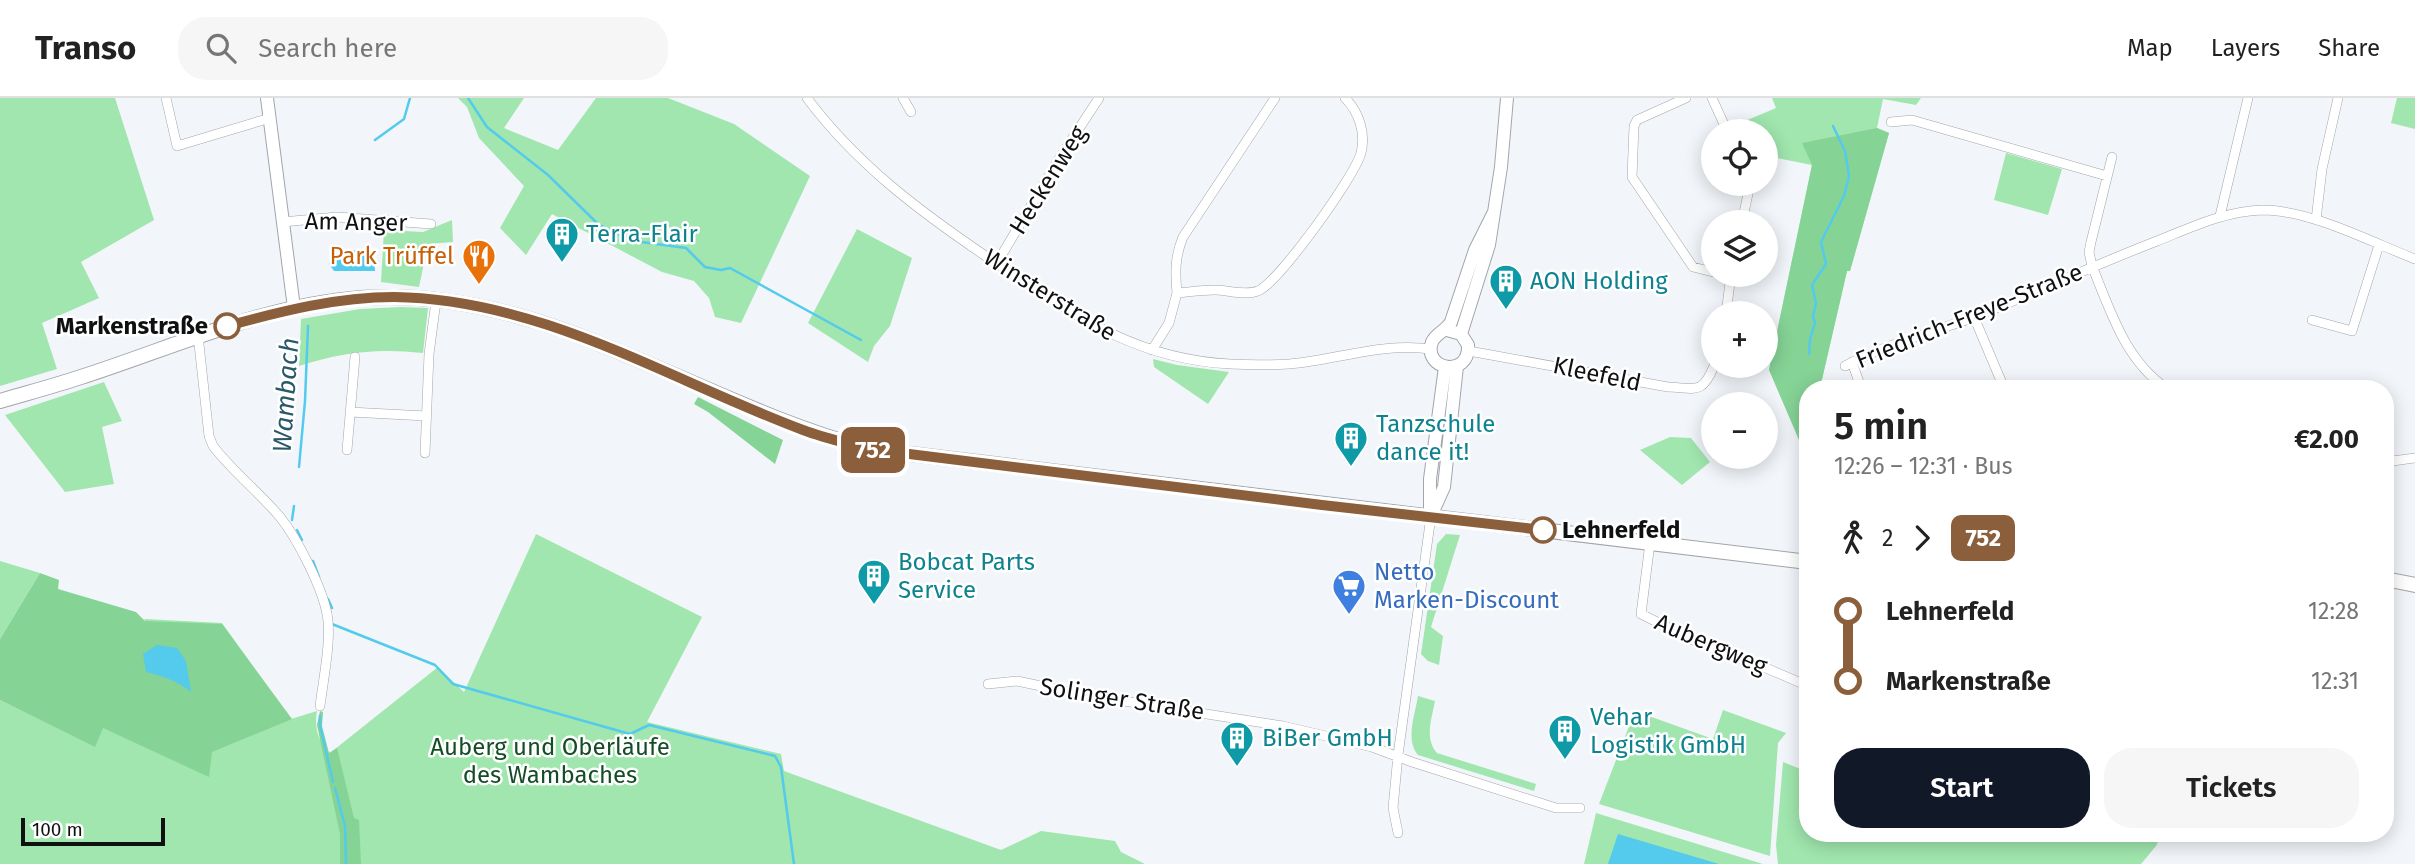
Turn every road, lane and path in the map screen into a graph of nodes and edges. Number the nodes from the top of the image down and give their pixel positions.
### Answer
1 (166, 98) edge
2 (267, 98) edge
3 (807, 98) edge
4 (902, 98) edge
5 (1099, 98) edge
6 (1275, 98) edge
7 (1345, 98) edge
8 (1507, 98) edge
9 (1686, 98) edge
10 (1712, 98) edge
11 (2248, 98) edge
12 (2338, 98) edge
13 (911, 112) dead end
14 (270, 118) junction
15 (1722, 119) edge
16 (1891, 122) dead end
17 (2112, 157) dead end
18 (2107, 176) junction
19 (1493, 215) junction
20 (2220, 216) junction
21 (2316, 220) junction
22 (282, 222) junction
23 (430, 225) dead end
24 (2379, 245) junction
25 (2415, 259) edge
26 (997, 263) junction
27 (2092, 266) junction
28 (1701, 269) edge
29 (1177, 293) junction
30 (436, 301) junction
31 (294, 308) junction
32 (1974, 317) junction
33 (2312, 320) dead end
34 (1447, 330) junction
35 (1461, 334) junction
36 (198, 335) junction
37 (1431, 349) junction
38 (1152, 350) junction
39 (1469, 351) junction
40 (355, 357) dead end
41 (1451, 367) junction
42 (1709, 378) edge
43 (1857, 380) edge
44 (2001, 380) edge
45 (2157, 380) edge
46 (0, 401) edge
47 (350, 412) junction
48 (426, 416) junction
49 (347, 450) dead end
50 (425, 453) dead end
51 (2415, 457) edge
52 (2394, 460) edge
53 (1431, 516) junction
54 (1650, 543) junction
55 (1799, 561) edge
56 (2394, 581) edge
57 (2415, 586) edge
58 (1799, 682) edge
59 (988, 684) dead end
60 (320, 706) dead end
61 (1398, 755) junction
62 (1580, 808) dead end
63 (1398, 833) dead end

1 - 14 street
2 - 14 street
3 - 26 street, Winsterstraße
4 - 13 street
5 - 26 street, Heckenweg
6 - 29 street
7 - 29 street
8 - 19 street
9 - 28 street
10 - 15 street
11 - 20 street
12 - 21 street
14 - 22 street
16 - 18 street
17 - 18 street, Friedrich-Freye-Straße
18 - 27 street, Friedrich-Freye-Straße
19 - 34 street
19 - 35 street
20 - 21 street, Friedrich-Freye-Straße
20 - 27 street, Friedrich-Freye-Straße
21 - 24 street, Friedrich-Freye-Straße
22 - 23 street, Am Anger
22 - 31 street
24 - 25 street, Friedrich-Freye-Straße
24 - 33 street
26 - 38 street, Winsterstraße
27 - 32 street, Friedrich-Freye-Straße
27 - 45 street
29 - 38 street
30 - 31 main road
30 - 48 street
30 - 53 main road
31 - 36 main road
32 - 43 street, Friedrich-Freye-Straße
32 - 44 street
34 - 35 street
34 - 37 street
35 - 39 street
36 - 46 main road
36 - 60 street
37 - 38 street, Winsterstraße
37 - 41 street
39 - 41 street
39 - 42 street, Kleefeld
40 - 47 street
41 - 53 street
47 - 48 street
47 - 49 street
48 - 50 street
51 - 52 street
53 - 54 main road
53 - 61 street
54 - 55 main road
54 - 58 street, Aubergweg
56 - 57 main road
59 - 61 street, Solinger Straße
61 - 62 street, Solinger Straße
61 - 63 street

